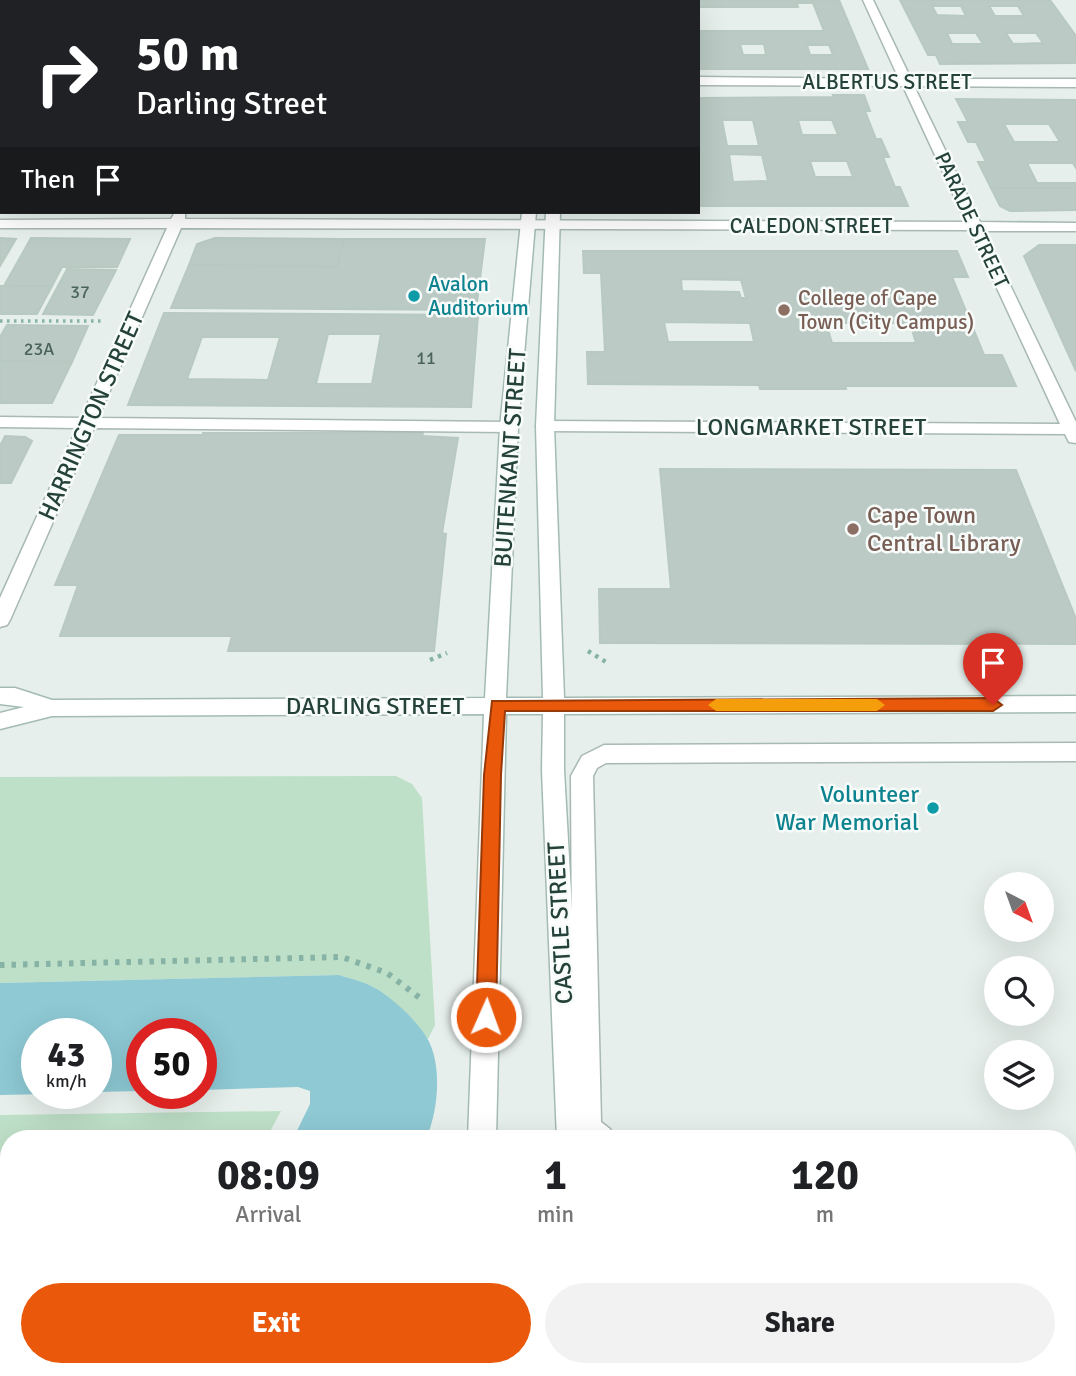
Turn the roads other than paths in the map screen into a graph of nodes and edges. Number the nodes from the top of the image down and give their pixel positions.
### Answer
1 (868, 0) edge
2 (700, 81) edge
3 (906, 82) junction
4 (1076, 83) edge
5 (528, 217) edge
6 (178, 218) edge
7 (553, 218) edge
8 (0, 223) edge
9 (975, 227) junction
10 (1076, 228) edge
11 (0, 422) edge
12 (89, 422) junction
13 (509, 426) junction
14 (545, 426) junction
15 (1074, 432) edge
16 (0, 620) edge
17 (0, 696) edge
18 (1076, 704) edge
19 (498, 705) junction
20 (554, 706) junction
21 (52, 708) junction
22 (0, 721) edge
23 (1076, 752) edge
24 (482, 1130) edge
25 (571, 1130) edge
26 (589, 1130) edge

1 - 3 street, PARADE STREET
2 - 3 street, ALBERTUS STREET
3 - 4 street, ALBERTUS STREET
3 - 9 street, PARADE STREET
5 - 6 street, CALEDON STREET
5 - 7 street, CALEDON STREET
5 - 13 street, BUITENKANT STREET
6 - 8 street, CALEDON STREET
6 - 12 street, HARRINGTON STREET
7 - 9 street, CALEDON STREET
7 - 14 street, BUITENKANT STREET
9 - 10 street, CALEDON STREET
9 - 15 street, PARADE STREET
11 - 12 street
12 - 13 street
12 - 16 street, HARRINGTON STREET
13 - 19 street, BUITENKANT STREET
14 - 15 street, LONGMARKET STREET
14 - 20 street, BUITENKANT STREET
17 - 21 street, DARLING STREET
18 - 20 street, DARLING STREET
19 - 20 street, DARLING STREET
19 - 21 street, DARLING STREET
19 - 24 street
20 - 25 street, CASTLE STREET
21 - 22 street, DARLING STREET
23 - 26 street

